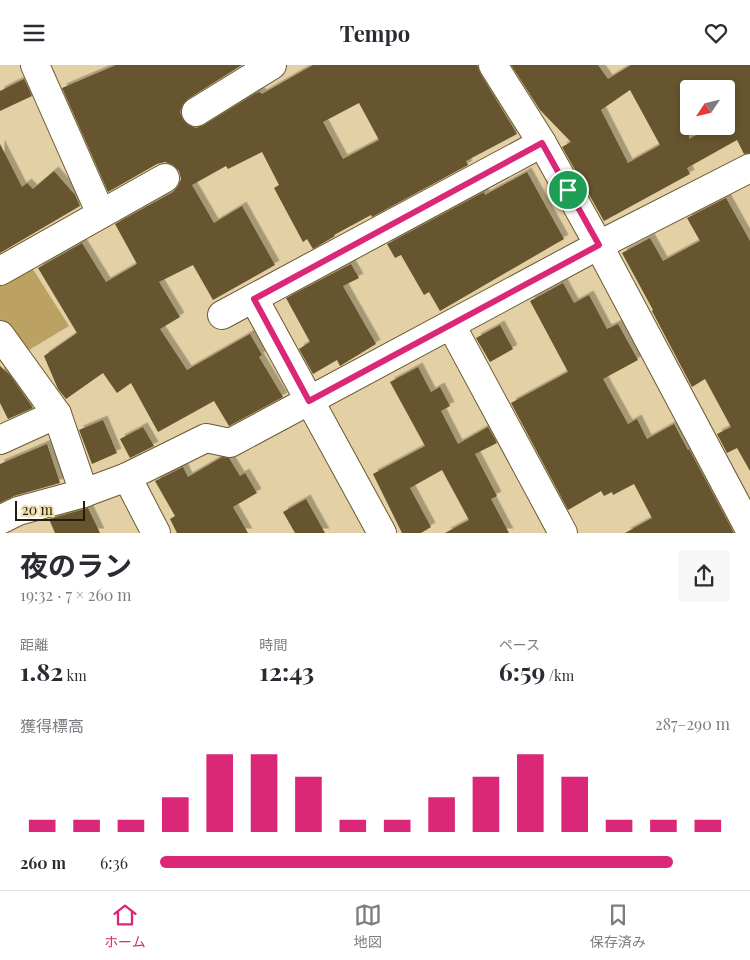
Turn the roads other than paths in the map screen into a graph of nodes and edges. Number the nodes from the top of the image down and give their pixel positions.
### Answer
1 (34, 65) edge
2 (272, 65) edge
3 (493, 65) edge
4 (196, 112) dead end
5 (542, 143) junction
6 (750, 167) edge
7 (165, 178) dead end
8 (101, 214) junction
9 (599, 245) junction
10 (0, 271) edge
11 (254, 299) junction
12 (222, 315) dead end
13 (451, 325) junction
14 (0, 335) edge
15 (309, 401) junction
16 (57, 413) junction
17 (0, 440) edge
18 (128, 477) junction
19 (84, 493) junction
20 (16, 521) edge
21 (750, 530) edge
22 (156, 533) edge
23 (382, 533) edge
24 (562, 533) edge

1 - 8 street
2 - 4 street
3 - 5 street
5 - 9 street
5 - 11 street
6 - 9 street
7 - 8 street
8 - 10 street
9 - 13 street
9 - 21 street
11 - 12 street
11 - 15 street
13 - 15 street
13 - 24 street
14 - 16 street
15 - 18 street
15 - 23 street
16 - 17 street
16 - 19 street
18 - 19 street
18 - 22 street
19 - 20 street

